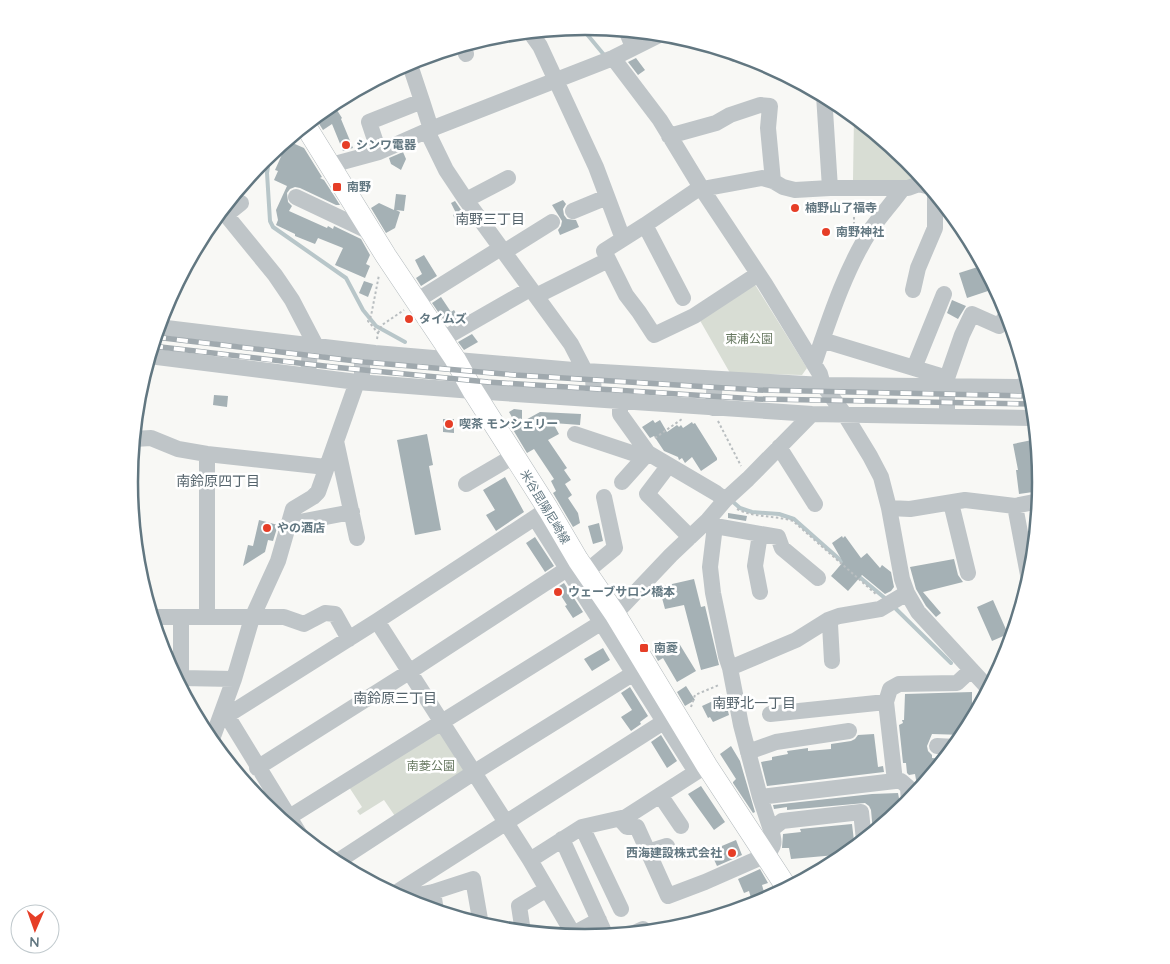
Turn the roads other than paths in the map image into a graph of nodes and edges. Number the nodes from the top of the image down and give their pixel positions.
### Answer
1 (534, 38) edge
2 (629, 38) edge
3 (648, 40) edge
4 (633, 47) junction
5 (613, 58) junction
6 (412, 70) edge
7 (556, 81) junction
8 (422, 102) junction
9 (825, 105) edge
10 (429, 130) junction
11 (309, 131) edge
12 (669, 136) junction
13 (379, 152) junction
14 (331, 164) junction
15 (508, 178) dead end
16 (773, 181) junction
17 (918, 184) edge
18 (702, 188) junction
19 (830, 188) junction
20 (903, 188) junction
21 (296, 197) dead end
22 (607, 197) junction
23 (466, 200) junction
24 (241, 203) dead end
25 (935, 204) edge
26 (231, 209) edge
27 (573, 211) dead end
28 (226, 216) edge
29 (552, 222) dead end
30 (645, 225) junction
31 (370, 232) junction
32 (623, 239) junction
33 (502, 250) junction
34 (608, 260) junction
35 (758, 274) junction
36 (913, 290) dead end
37 (533, 292) junction
38 (944, 294) dead end
39 (683, 298) dead end
40 (416, 301) junction
41 (1002, 322) edge
42 (166, 328) edge
43 (441, 340) junction
44 (822, 340) junction
45 (316, 346) junction
46 (375, 353) junction
47 (156, 357) edge
48 (455, 359) junction
49 (814, 364) junction
50 (914, 368) junction
51 (585, 371) junction
52 (308, 376) junction
53 (715, 379) junction
54 (357, 382) junction
55 (948, 382) junction
56 (823, 385) junction
57 (1021, 386) edge
58 (473, 391) junction
59 (594, 400) junction
60 (620, 401) junction
61 (715, 413) junction
62 (812, 414) junction
63 (846, 415) junction
64 (947, 416) junction
65 (1027, 418) edge
66 (575, 434) dead end
67 (140, 439) edge
68 (336, 441) junction
69 (779, 447) junction
70 (645, 452) junction
71 (207, 454) junction
72 (514, 456) junction
73 (669, 465) junction
74 (326, 467) junction
75 (622, 482) dead end
76 (466, 484) dead end
77 (725, 500) junction
78 (1031, 502) edge
79 (951, 503) junction
80 (815, 504) dead end
81 (1015, 506) junction
82 (603, 507) dead end
83 (889, 508) junction
84 (352, 512) junction
85 (542, 514) junction
86 (289, 524) junction
87 (711, 524) junction
88 (760, 534) junction
89 (690, 537) junction
90 (358, 538) dead end
91 (1027, 548) edge
92 (577, 567) junction
93 (968, 573) dead end
94 (818, 578) dead end
95 (760, 592) dead end
96 (907, 593) junction
97 (159, 617) edge
98 (181, 617) junction
99 (207, 617) junction
100 (255, 617) junction
101 (608, 618) junction
102 (828, 620) junction
103 (377, 621) junction
104 (349, 639) junction
105 (830, 661) dead end
106 (971, 670) junction
107 (409, 672) junction
108 (181, 673) edge
109 (634, 673) junction
110 (731, 674) junction
111 (183, 678) edge
112 (234, 679) junction
113 (984, 683) edge
114 (886, 702) junction
115 (238, 708) junction
116 (770, 714) dead end
117 (677, 715) junction
118 (441, 723) junction
119 (849, 731) dead end
120 (215, 732) edge
121 (748, 752) junction
122 (257, 768) junction
123 (701, 769) junction
124 (473, 773) junction
125 (894, 781) junction
126 (908, 790) edge
127 (660, 795) junction
128 (760, 797) junction
129 (279, 808) edge
130 (290, 818) edge
131 (620, 819) junction
132 (506, 823) junction
133 (680, 826) dead end
134 (582, 827) junction
135 (770, 830) junction
136 (863, 832) edge
137 (562, 839) junction
138 (667, 846) dead end
139 (648, 852) junction
140 (766, 856) junction
141 (342, 857) edge
142 (530, 860) junction
143 (784, 883) edge
144 (547, 889) junction
145 (433, 892) junction
146 (409, 893) edge
147 (415, 895) edge
148 (435, 903) edge
149 (621, 909) dead end
150 (480, 916) edge
151 (599, 920) junction
152 (522, 924) edge
153 (570, 928) edge
154 (603, 928) edge
155 (584, 929) edge

1 - 7 street
2 - 4 street
3 - 4 street
4 - 5 street
5 - 7 street
5 - 12 street
6 - 8 street
7 - 10 street
7 - 22 street
8 - 10 street
8 - 13 street
9 - 19 street
10 - 13 street
10 - 23 street
11 - 14 main road, 米谷昆陽尼崎線
12 - 16 street
12 - 18 street
13 - 14 street
14 - 31 main road, 米谷昆陽尼崎線
15 - 23 street
16 - 18 street
16 - 19 street
17 - 20 street
18 - 30 street
18 - 35 street
19 - 20 street
20 - 44 street
21 - 31 street
22 - 27 street
22 - 32 street
23 - 33 street
24 - 26 street
25 - 36 street
28 - 45 street
29 - 33 street
30 - 32 street
30 - 39 street
31 - 40 main road, 米谷昆陽尼崎線
32 - 34 street
33 - 37 street
33 - 40 street
34 - 35 street
34 - 37 street
35 - 49 street
37 - 43 street
37 - 51 street
38 - 50 street
40 - 43 main road, 米谷昆陽尼崎線
41 - 55 street
42 - 45 street
43 - 48 main road, 米谷昆陽尼崎線
44 - 49 street
44 - 50 street
45 - 46 street
45 - 52 street
46 - 48 street
46 - 54 street
47 - 52 street
48 - 51 street
48 - 58 main road, 米谷昆陽尼崎線
49 - 56 street
50 - 55 street
51 - 53 street
51 - 59 street
52 - 54 street
53 - 56 street
53 - 61 street
54 - 58 street
54 - 68 street
55 - 56 street
55 - 57 street
55 - 64 street
56 - 63 street
58 - 59 street
58 - 72 main road, 米谷昆陽尼崎線
59 - 60 street
60 - 61 street
60 - 70 street
61 - 62 street
62 - 63 street
62 - 69 street
63 - 64 street
63 - 83 street
64 - 65 street
66 - 70 street
67 - 71 street
68 - 74 street
68 - 84 street
69 - 77 street
69 - 80 street
70 - 73 street
70 - 75 street
71 - 74 street
71 - 99 street
72 - 76 street
72 - 85 main road, 米谷昆陽尼崎線
73 - 77 street
73 - 89 street
74 - 86 street
77 - 87 street
78 - 81 street
79 - 81 street
79 - 83 street
79 - 93 street
81 - 91 street
82 - 92 street
83 - 96 street
84 - 86 street
84 - 90 street
85 - 92 main road, 米谷昆陽尼崎線
85 - 103 street
86 - 100 street
87 - 88 street
87 - 89 street
87 - 110 street
88 - 94 street
88 - 95 street
89 - 101 street
92 - 101 main road, 米谷昆陽尼崎線
92 - 107 street
96 - 102 street
96 - 106 street
97 - 98 street
98 - 99 street
98 - 108 street
99 - 100 street
100 - 104 street
100 - 112 street
100 - 115 street
101 - 109 street
101 - 117 main road, 米谷昆陽尼崎線
101 - 118 street
102 - 105 street
102 - 110 street
103 - 104 street
103 - 107 street
104 - 115 street
106 - 113 street
106 - 114 street
107 - 118 street
107 - 122 street
109 - 117 street
109 - 124 street
110 - 121 street
111 - 112 street
112 - 120 street
114 - 116 street
114 - 125 street
115 - 122 street
117 - 123 main road, 米谷昆陽尼崎線
117 - 132 street
118 - 124 street
118 - 130 street
119 - 121 street
121 - 128 street
122 - 129 street
123 - 127 street
123 - 140 main road, 米谷昆陽尼崎線
124 - 132 street
124 - 141 street
125 - 126 street
125 - 128 street
127 - 131 street
127 - 133 street
128 - 135 street
131 - 134 street
131 - 139 street
132 - 142 street
132 - 146 street
134 - 137 street
134 - 149 street
135 - 136 street
135 - 140 street
137 - 142 street
137 - 151 street
138 - 139 street
139 - 140 street
140 - 143 main road, 米谷昆陽尼崎線
142 - 144 street
144 - 152 street
144 - 153 street
145 - 147 street
145 - 148 street
145 - 150 street
151 - 154 street
151 - 155 street

